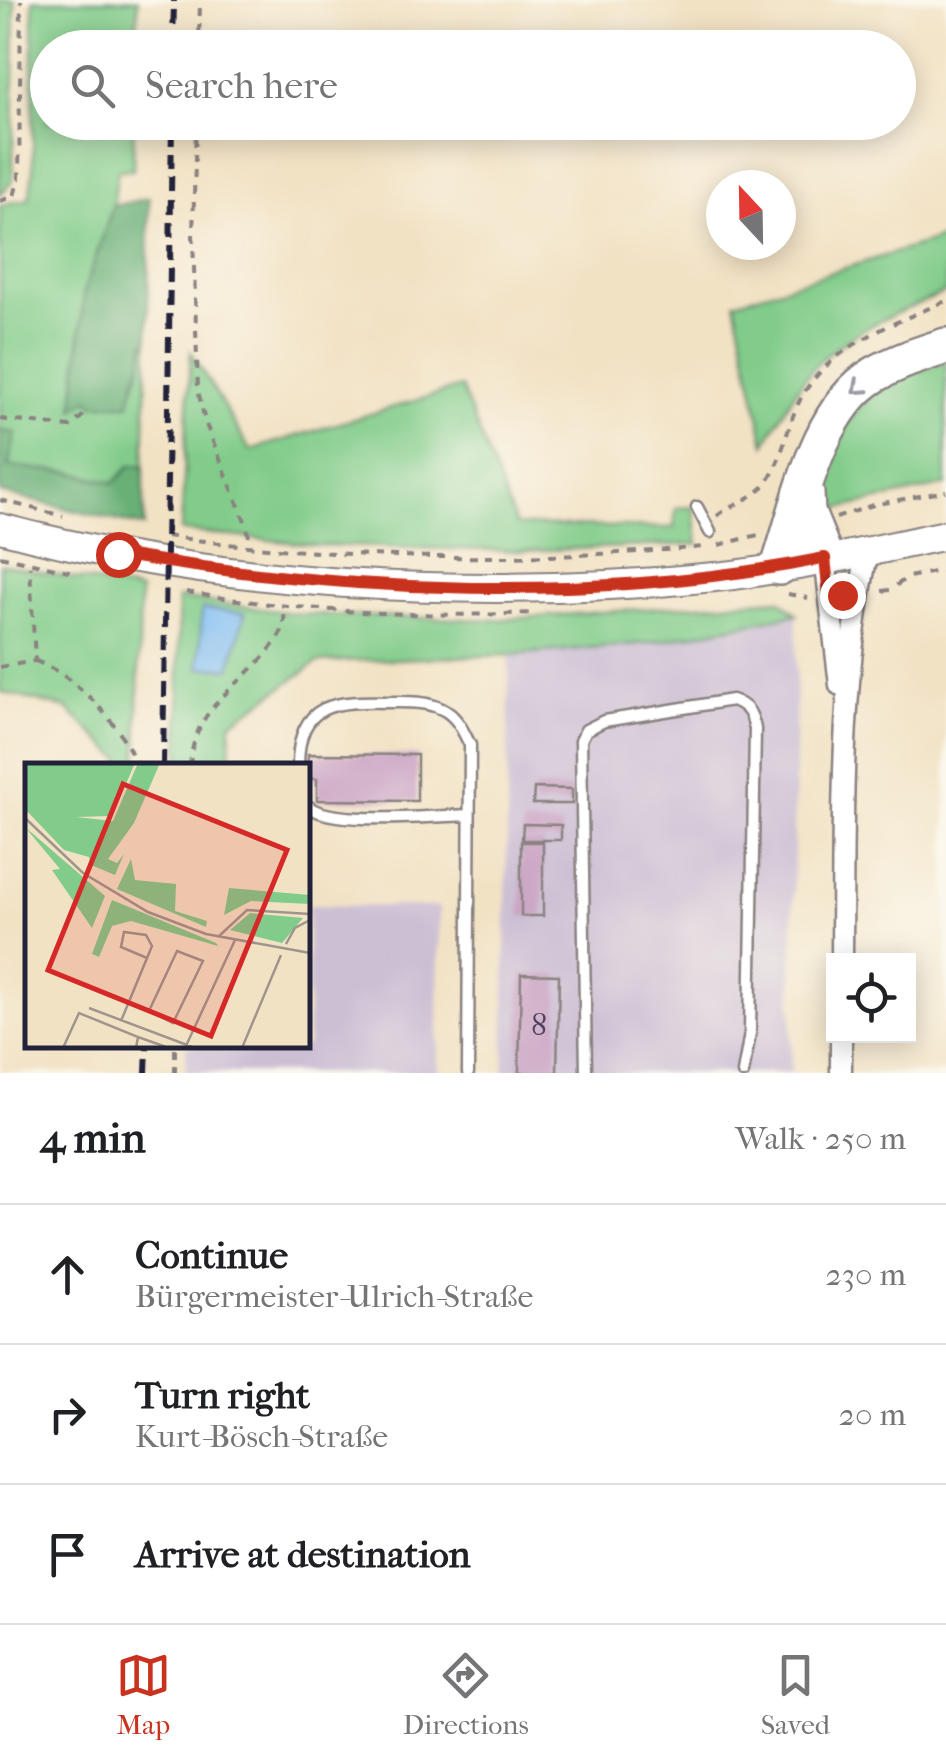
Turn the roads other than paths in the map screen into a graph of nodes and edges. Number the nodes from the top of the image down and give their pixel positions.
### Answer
1 (946, 346) edge
2 (698, 507) dead end
3 (801, 526) junction
4 (0, 528) edge
5 (710, 532) dead end
6 (946, 535) edge
7 (868, 550) junction
8 (825, 558) junction
9 (780, 580) junction
10 (844, 716) junction
11 (298, 763) edge
12 (310, 808) edge
13 (469, 815) junction
14 (842, 953) edge
15 (841, 1043) edge
16 (468, 1073) edge
17 (586, 1073) edge
18 (743, 1073) edge
19 (840, 1073) edge

1 -> 3 highway
2 - 5 lane
3 - 8 highway
3 - 9 highway
4 - 9 main road
6 - 7 main road
7 - 8 main road
7 - 10 street
8 - 9 main road
8 - 10 street
10 - 14 street
11 - 13 lane
12 - 13 lane
13 - 16 lane
15 - 19 street
17 - 18 lane

